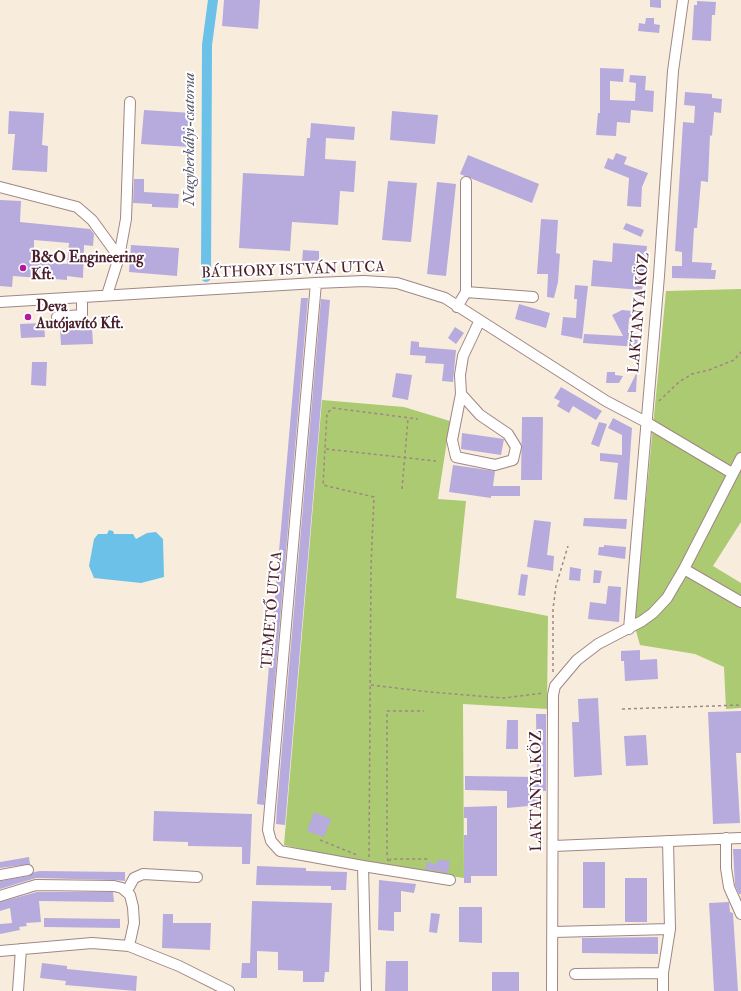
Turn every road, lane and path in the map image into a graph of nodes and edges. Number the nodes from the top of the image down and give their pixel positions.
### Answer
1 (683, 0) edge
2 (130, 102) dead end
3 (466, 182) dead end
4 (0, 187) edge
5 (119, 258) junction
6 (316, 283) junction
7 (466, 292) junction
8 (107, 296) junction
9 (82, 297) junction
10 (533, 297) dead end
11 (0, 302) edge
12 (457, 307) junction
13 (57, 317) dead end
14 (480, 322) junction
15 (741, 352) edge
16 (461, 394) junction
17 (646, 417) junction
18 (408, 419) junction
19 (418, 419) dead end
20 (326, 449) junction
21 (404, 458) junction
22 (741, 458) edge
23 (436, 461) dead end
24 (732, 473) junction
25 (402, 489) dead end
26 (568, 546) dead end
27 (684, 569) junction
28 (741, 602) edge
29 (629, 629) junction
30 (553, 679) dead end
31 (371, 685) junction
32 (553, 695) junction
33 (741, 705) edge
34 (622, 709) dead end
35 (424, 711) dead end
36 (726, 838) junction
37 (741, 838) edge
38 (320, 840) dead end
39 (668, 841) junction
40 (554, 846) junction
41 (429, 859) dead end
42 (388, 861) junction
43 (363, 862) junction
44 (386, 863) dead end
45 (28, 870) dead end
46 (0, 875) edge
47 (197, 876) dead end
48 (450, 880) dead end
49 (127, 891) junction
50 (0, 896) edge
51 (741, 914) edge
52 (670, 929) junction
53 (553, 932) junction
54 (129, 946) junction
55 (21, 949) junction
56 (0, 951) edge
57 (575, 974) dead end
58 (663, 974) junction
59 (20, 991) edge
60 (229, 991) edge
61 (366, 991) edge
62 (552, 991) edge
63 (663, 991) edge

1 - 17 street, LAKTANYA KÖZ
2 - 5 street
3 - 7 street
4 - 5 street
5 - 8 street
6 - 8 street, BÁTHORY ISTVÁN UTCA
6 - 12 street, BÁTHORY ISTVÁN UTCA
6 - 43 street, TEMETŐ UTCA
7 - 10 street
7 - 12 street
8 - 9 street, BÁTHORY ISTVÁN UTCA
9 - 11 street, BÁTHORY ISTVÁN UTCA
9 - 13 street
12 - 14 street, BÁTHORY ISTVÁN UTCA
14 - 16 street
14 - 17 street, BÁTHORY ISTVÁN UTCA
15 - 17 path
16 - 16 street
17 - 24 street, BÁTHORY ISTVÁN UTCA
17 - 29 street, LAKTANYA KÖZ
18 - 19 path
18 - 20 path
18 - 21 path
20 - 21 path
20 - 31 path
21 - 23 path
21 - 25 path
22 - 24 street, LAKTANYA KÖZ
24 - 27 street, LAKTANYA KÖZ
26 - 30 path
27 - 28 street
27 - 29 street, LAKTANYA KÖZ
29 - 32 street, LAKTANYA KÖZ
31 - 32 path
31 - 43 path
32 - 40 street, LAKTANYA KÖZ
33 - 34 path
35 - 42 path
36 - 37 street
36 - 39 street
36 - 51 street
38 - 43 path
39 - 40 street
39 - 52 street
40 - 53 street, LAKTANYA KÖZ
41 - 42 path
42 - 44 path
43 - 48 street, TEMETŐ UTCA
43 - 61 street
45 - 46 street
47 - 49 street
49 - 50 street
49 - 54 street
52 - 53 street
52 - 58 street
53 - 62 street, LAKTANYA KÖZ
54 - 55 street
54 - 60 street
55 - 56 street
55 - 59 street
57 - 58 street
58 - 63 street

